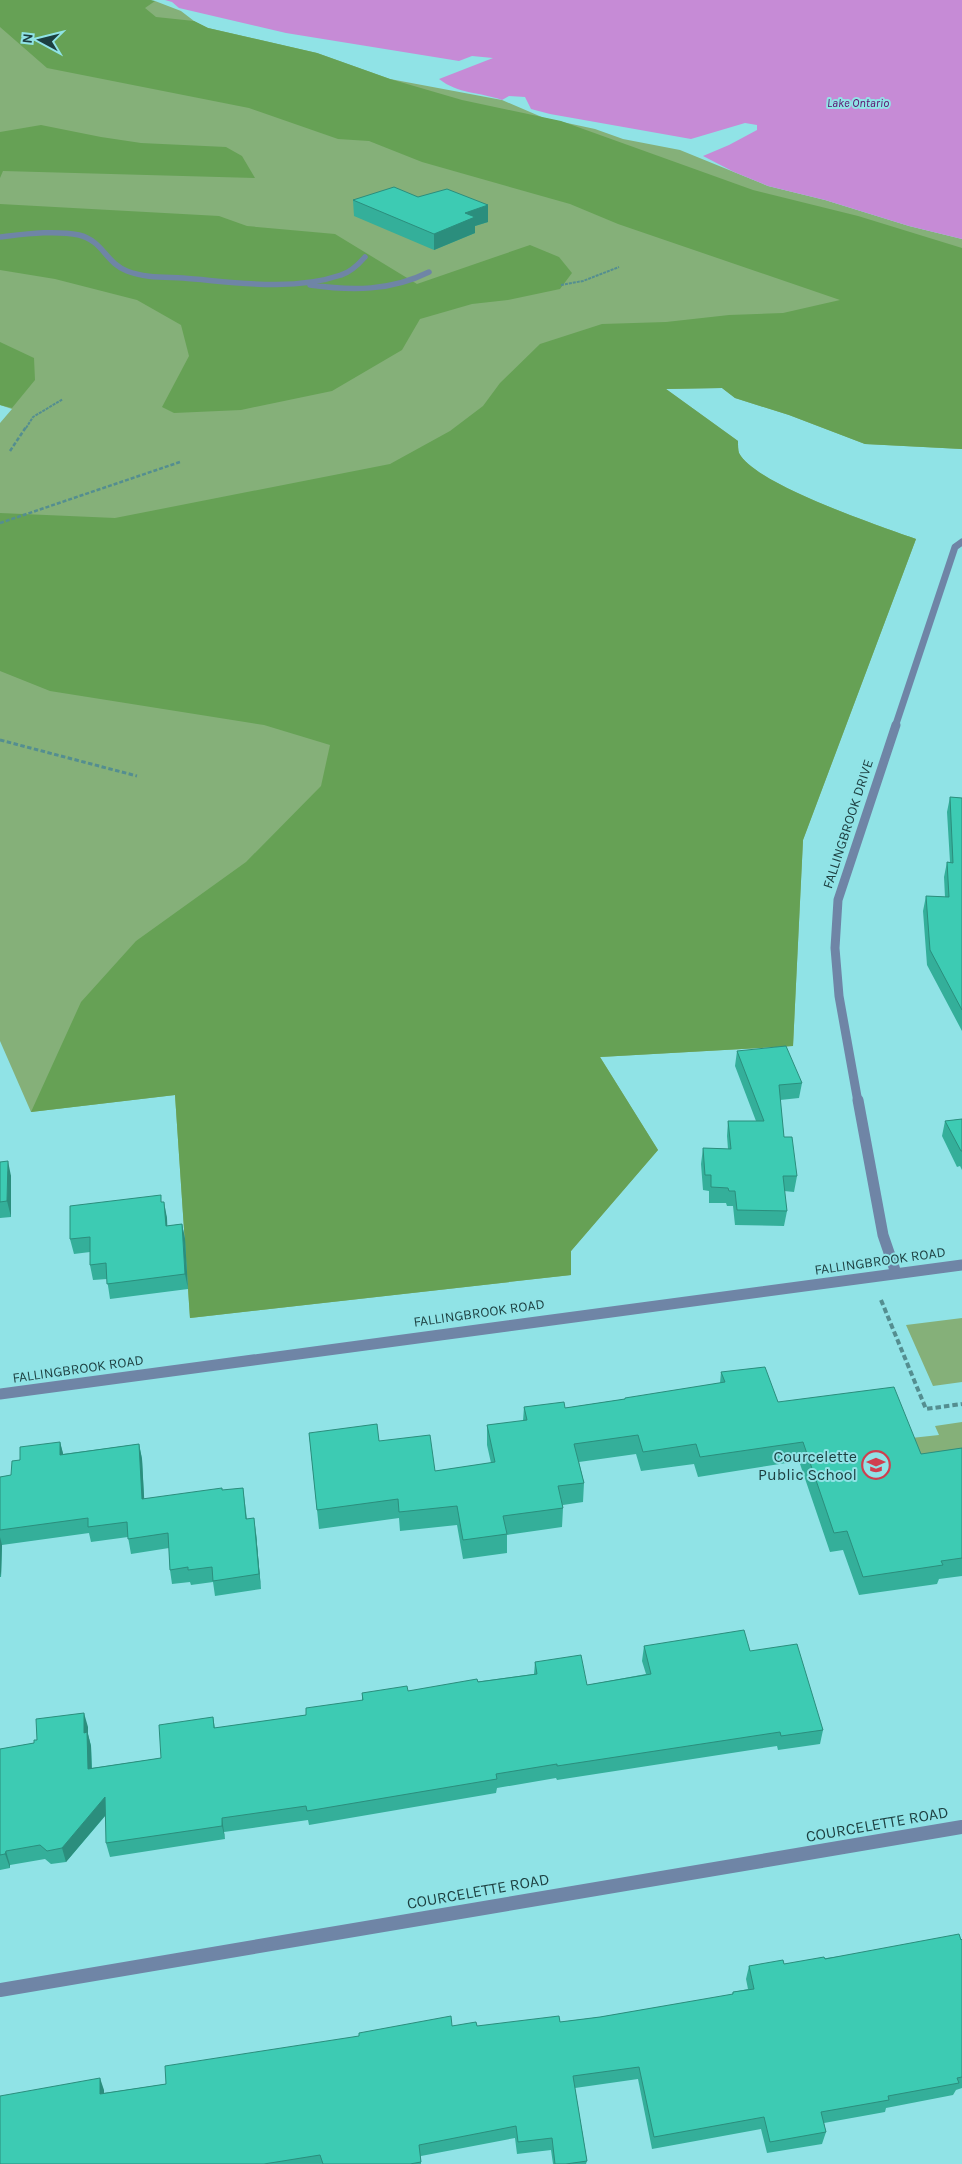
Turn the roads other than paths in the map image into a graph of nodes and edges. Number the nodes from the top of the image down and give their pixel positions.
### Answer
1 (0, 237) edge
2 (365, 257) dead end
3 (429, 272) dead end
4 (300, 284) junction
5 (962, 542) edge
6 (962, 1264) edge
7 (896, 1273) junction
8 (0, 1394) edge
9 (962, 1827) edge
10 (0, 1990) edge

1 - 4 street
2 - 4 street
3 - 4 street
5 - 7 street, FALLINGBROOK DRIVE
6 - 7 street, FALLINGBROOK ROAD
7 - 8 street, FALLINGBROOK ROAD
9 - 10 street, COURCELETTE ROAD

